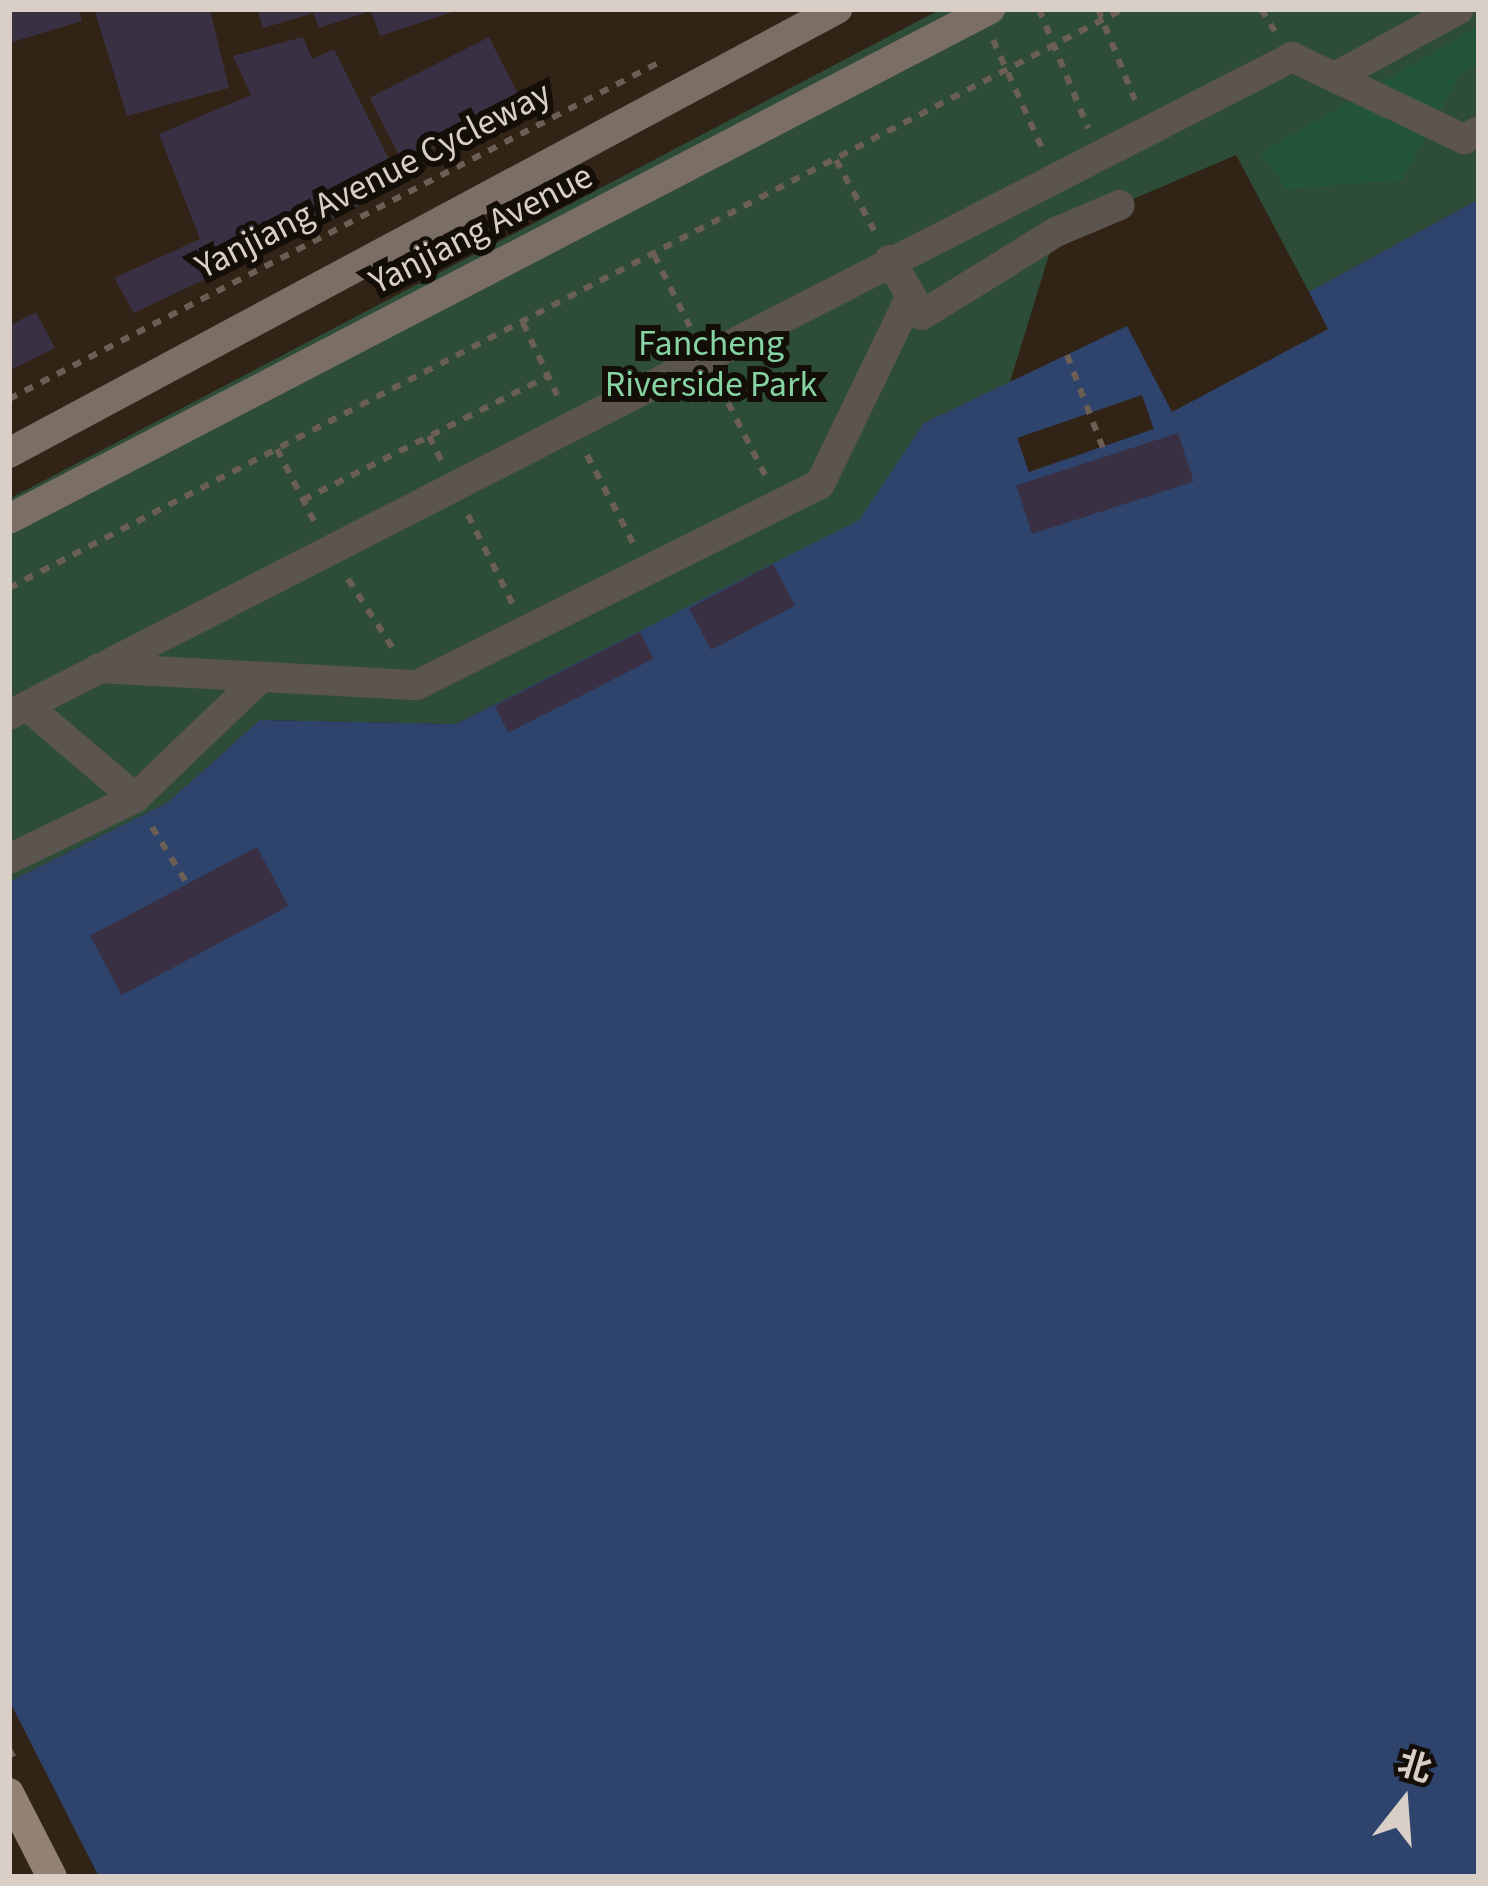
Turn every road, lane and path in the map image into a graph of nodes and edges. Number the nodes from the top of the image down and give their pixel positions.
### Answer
1 (837, 9) edge
2 (1040, 9) edge
3 (1098, 9) edge
4 (1123, 9) edge
5 (1459, 9) edge
6 (986, 11) edge
7 (1102, 20) junction
8 (1054, 46) junction
9 (679, 52) dead end
10 (1007, 70) junction
11 (1335, 77) junction
12 (1147, 128) junction
13 (1479, 131) edge
14 (1098, 152) junction
15 (836, 160) junction
16 (1054, 175) junction
17 (1120, 205) dead end
18 (890, 260) junction
19 (910, 296) junction
20 (1067, 355) dead end
21 (548, 376) dead end
22 (9, 399) edge
23 (429, 436) junction
24 (9, 453) edge
25 (1106, 456) dead end
26 (453, 485) junction
27 (303, 500) dead end
28 (9, 519) edge
29 (9, 587) edge
30 (526, 631) junction
31 (99, 668) junction
32 (261, 677) junction
33 (18, 710) edge
34 (135, 799) junction
35 (9, 859) edge
36 (188, 885) dead end
37 (9, 1793) edge
38 (52, 1877) edge

1 - 24 main road, Yanjiang Avenue
2 - 8 path
3 - 7 path
4 - 7 path
5 - 11 street
6 - 10 path
6 - 28 main road, Yanjiang Avenue
7 - 8 path
7 - 12 path
8 - 10 path
8 - 14 path
9 - 22 path, Yanjiang Avenue Cycleway
10 - 15 path
10 - 16 path
11 - 12 street
11 - 13 street
12 - 14 street
14 - 16 street
15 - 18 path
15 - 29 path
16 - 18 street
17 - 19 street
18 - 19 street
18 - 26 street
19 - 30 street
20 - 25 path
21 - 23 path
23 - 26 path
23 - 27 path
26 - 30 path
26 - 31 street
30 - 32 street
31 - 32 street
31 - 33 street
32 - 34 street
33 - 34 street
34 - 35 street
34 - 36 path
37 - 38 main road

